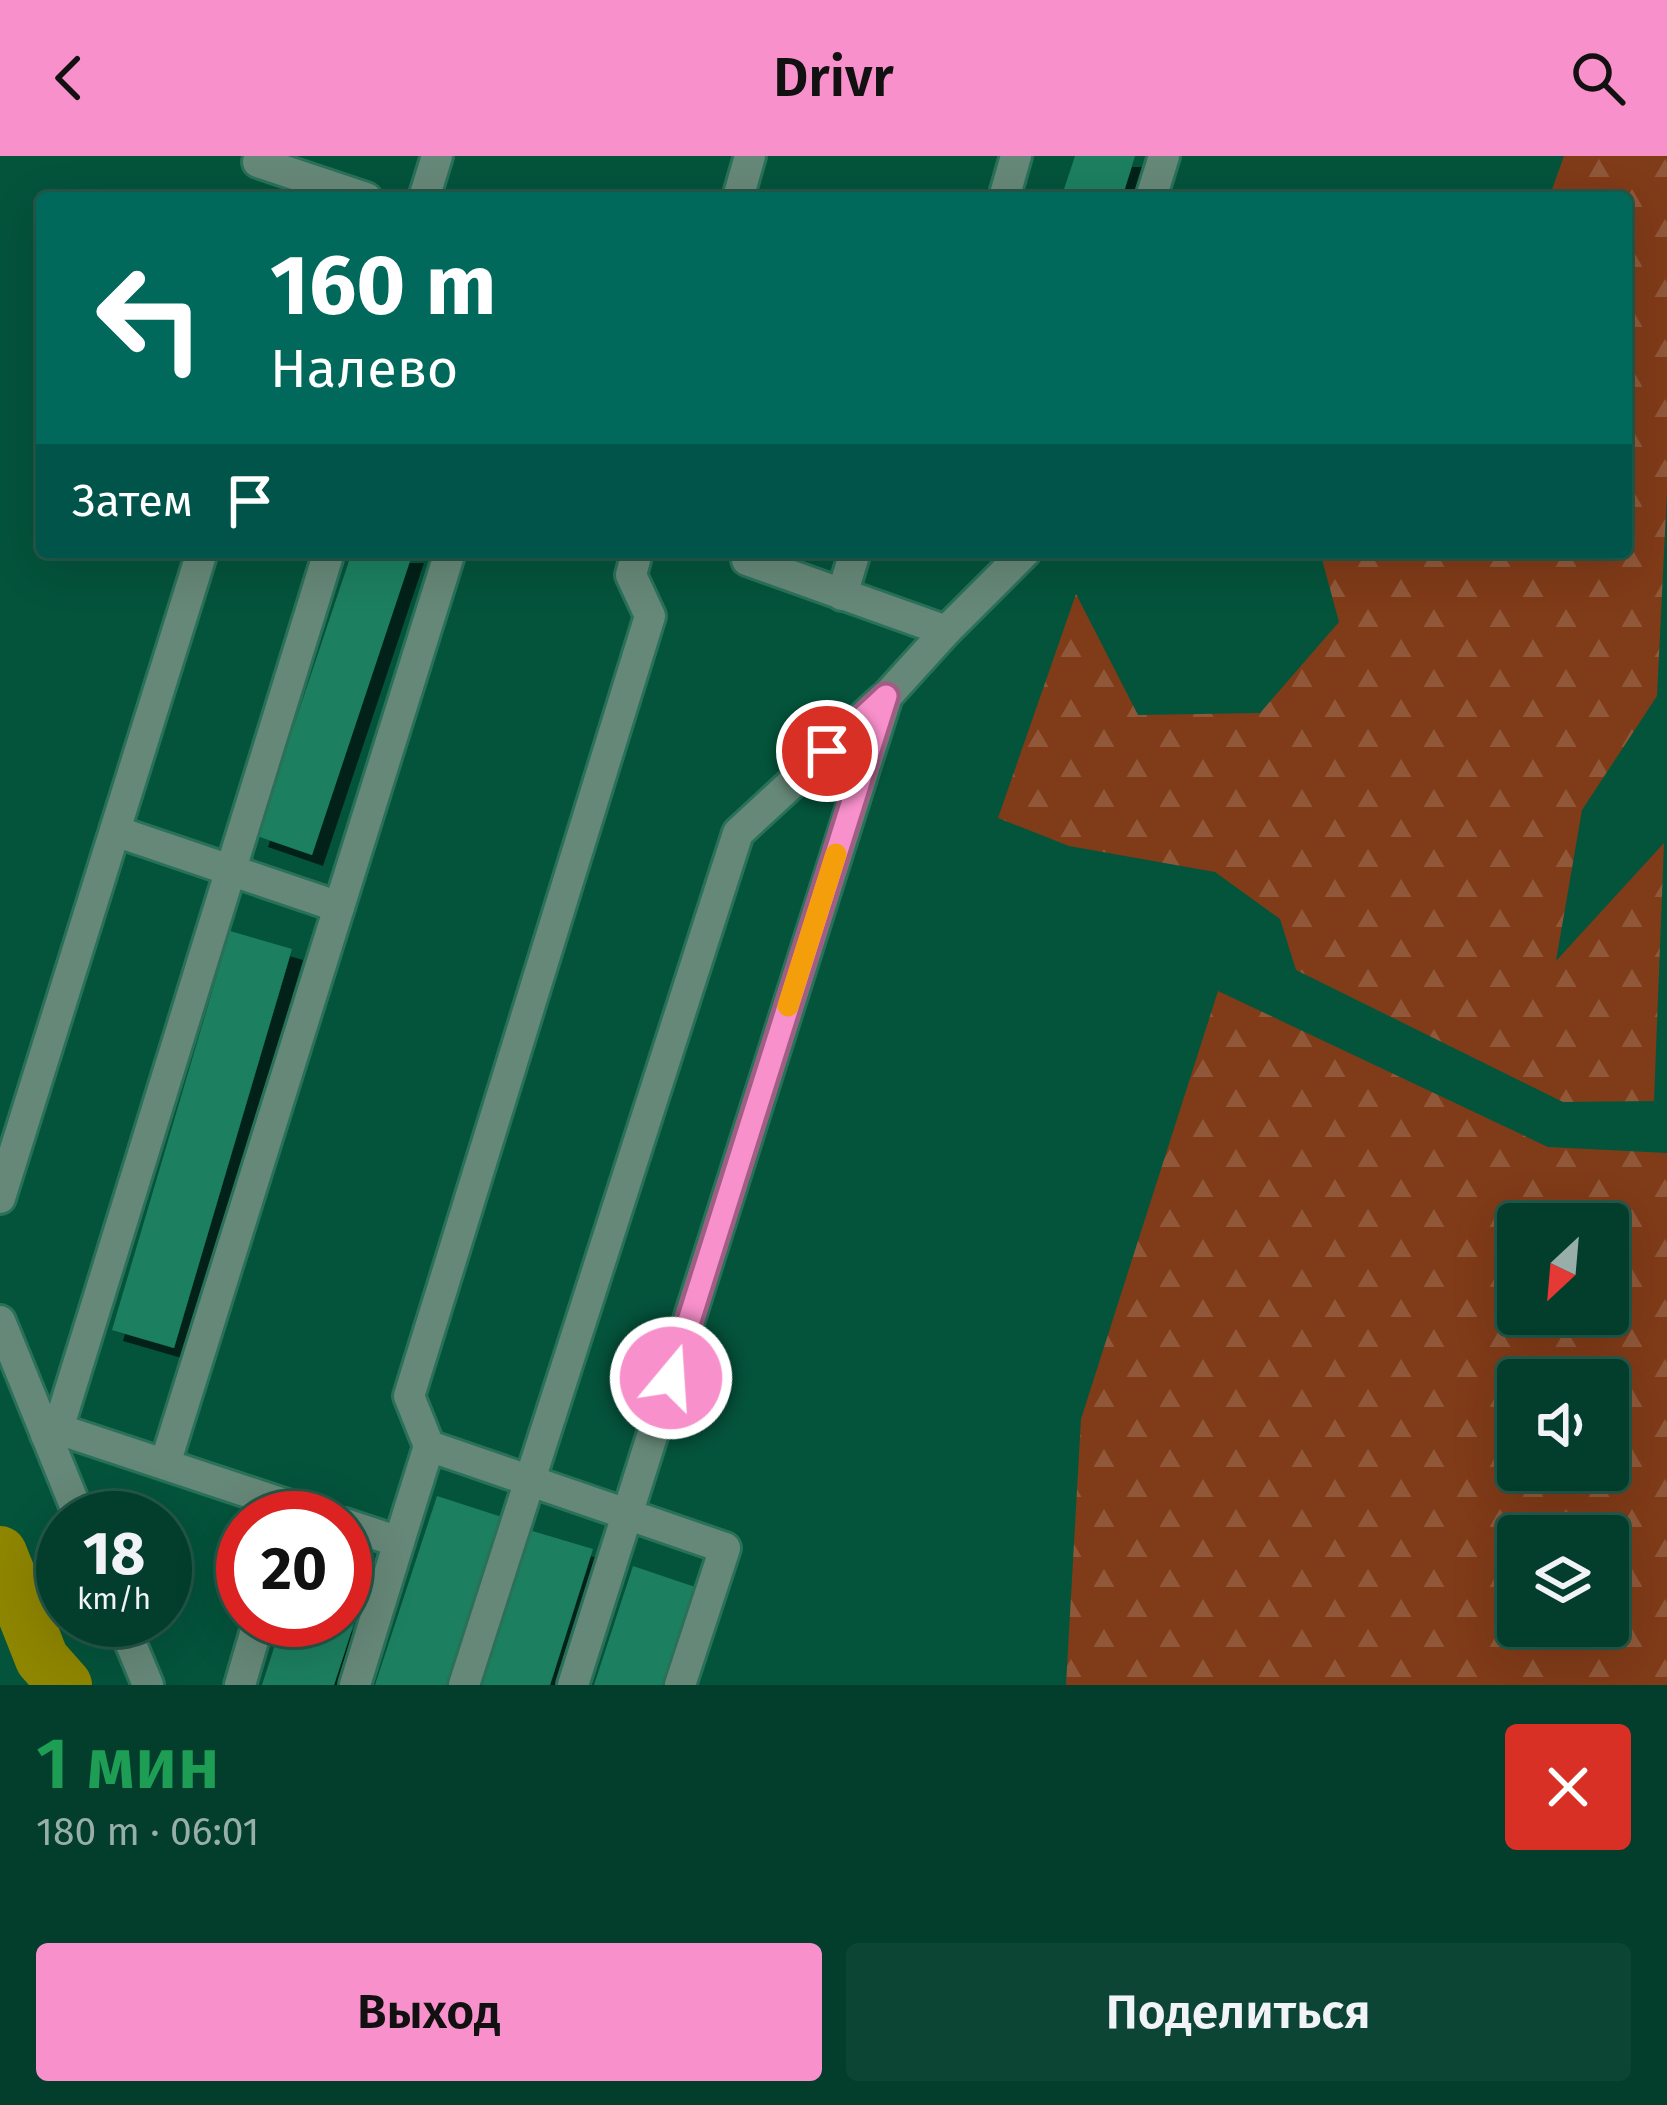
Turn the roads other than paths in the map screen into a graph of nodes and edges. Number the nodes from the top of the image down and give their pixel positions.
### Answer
1 (437, 156) edge
2 (750, 156) edge
3 (1016, 156) edge
4 (1164, 156) edge
5 (257, 162) dead end
6 (348, 192) edge
7 (426, 192) edge
8 (740, 192) edge
9 (1010, 192) edge
10 (1153, 192) edge
11 (200, 558) edge
12 (327, 558) edge
13 (448, 558) edge
14 (635, 558) edge
15 (853, 558) edge
16 (1019, 558) edge
17 (747, 560) dead end
18 (842, 595) junction
19 (946, 631) junction
20 (886, 696) junction
21 (115, 831) junction
22 (231, 870) junction
23 (339, 907) junction
24 (0, 1198) edge
25 (0, 1321) edge
26 (52, 1432) junction
27 (429, 1446) junction
28 (165, 1464) junction
29 (529, 1481) junction
30 (71, 1491) edge
31 (234, 1491) edge
32 (628, 1514) junction
33 (372, 1533) edge
34 (399, 1542) junction
35 (132, 1647) edge
36 (252, 1647) edge
37 (148, 1685) edge
38 (240, 1685) edge
39 (356, 1685) edge
40 (464, 1685) edge
41 (573, 1685) edge
42 (680, 1685) edge

1 - 7 lane
2 - 8 lane
3 - 9 lane
4 - 10 lane
5 - 6 lane
11 - 21 lane
12 - 22 lane
13 - 23 lane
14 - 27 lane
15 - 18 lane
16 - 19 lane
17 - 18 lane
18 - 19 lane
19 - 20 lane
20 - 29 lane
20 - 32 lane
21 - 22 lane
21 - 24 lane
22 - 23 lane
22 - 26 lane
23 - 28 lane
25 - 26 lane
26 - 28 lane
26 - 30 lane
27 - 29 lane
27 - 34 lane
28 - 31 lane
29 - 32 lane
29 - 40 lane
32 - 41 lane
32 - 42 lane
33 - 34 lane
34 - 39 lane
35 - 37 lane
36 - 38 lane

